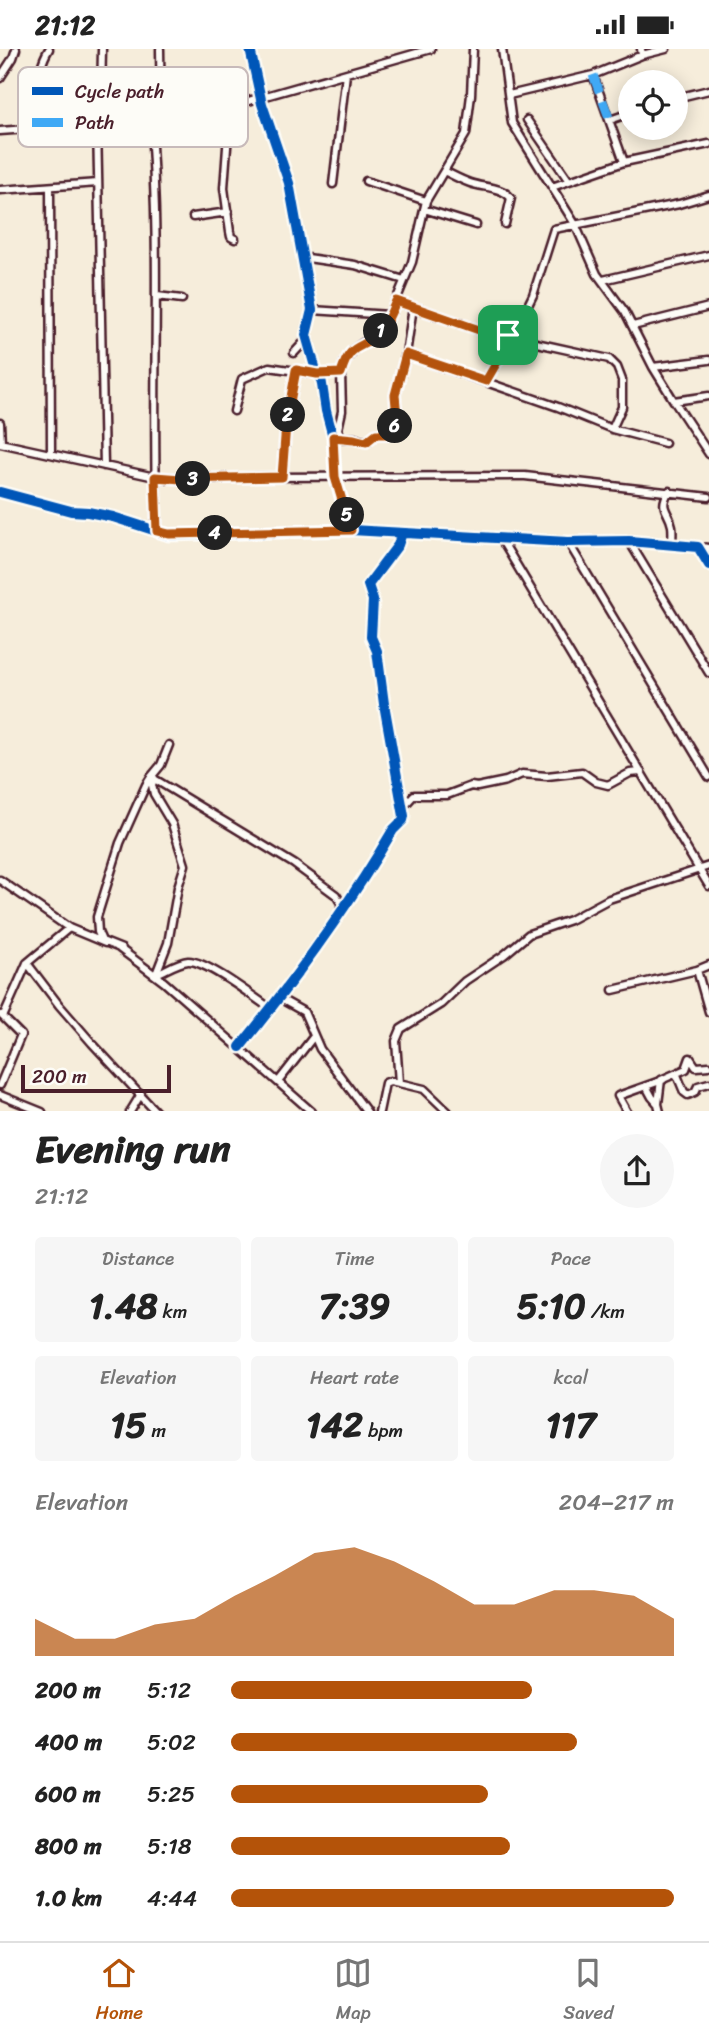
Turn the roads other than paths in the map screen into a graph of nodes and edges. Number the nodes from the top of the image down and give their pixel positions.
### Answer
1 (16, 49) edge
2 (49, 49) edge
3 (102, 49) edge
4 (160, 49) edge
5 (250, 49) edge
6 (473, 49) edge
7 (502, 49) edge
8 (666, 49) edge
9 (426, 50) edge
10 (642, 52) edge
11 (41, 67) edge
12 (102, 67) edge
13 (160, 67) edge
14 (346, 74) junction
15 (593, 75) junction
16 (0, 78) edge
17 (709, 90) edge
18 (509, 95) junction
19 (688, 95) edge
20 (260, 99) junction
21 (248, 102) edge
22 (618, 117) edge
23 (527, 120) dead end
24 (610, 120) junction
25 (18, 130) edge
26 (0, 131) edge
27 (709, 144) edge
28 (97, 147) edge
29 (152, 147) edge
30 (227, 147) edge
31 (624, 162) junction
32 (444, 171) junction
33 (366, 181) dead end
34 (569, 181) junction
35 (98, 183) junction
36 (333, 184) dead end
37 (50, 187) junction
38 (552, 187) junction
39 (0, 190) edge
40 (709, 195) edge
41 (425, 205) junction
42 (228, 212) junction
43 (194, 217) dead end
44 (505, 224) dead end
45 (575, 224) junction
46 (476, 225) dead end
47 (235, 239) dead end
48 (709, 255) edge
49 (301, 257) junction
50 (404, 280) junction
51 (603, 280) junction
52 (157, 296) junction
53 (182, 299) dead end
54 (396, 301) junction
55 (413, 307) junction
56 (709, 307) edge
57 (312, 310) junction
58 (390, 315) junction
59 (633, 325) junction
60 (306, 335) junction
61 (510, 336) junction
62 (294, 353) dead end
63 (406, 354) junction
64 (709, 360) edge
65 (653, 367) junction
66 (296, 370) junction
67 (341, 373) junction
68 (317, 374) junction
69 (486, 381) junction
70 (709, 396) edge
71 (674, 401) junction
72 (234, 411) dead end
73 (0, 423) edge
74 (612, 429) junction
75 (337, 438) junction
76 (0, 443) edge
77 (665, 443) dead end
78 (708, 450) edge
79 (51, 454) junction
80 (104, 466) junction
81 (155, 477) junction
82 (282, 477) junction
83 (335, 477) junction
84 (668, 491) junction
85 (0, 492) edge
86 (709, 497) edge
87 (351, 530) junction
88 (157, 531) junction
89 (402, 533) junction
90 (501, 538) junction
91 (629, 541) junction
92 (568, 542) junction
93 (672, 545) junction
94 (698, 547) junction
95 (709, 548) edge
96 (709, 565) edge
97 (709, 673) edge
98 (169, 745) dead end
99 (641, 772) junction
100 (709, 777) edge
101 (153, 778) junction
102 (403, 807) junction
103 (709, 866) edge
104 (699, 870) junction
105 (0, 880) edge
106 (709, 886) edge
107 (341, 914) junction
108 (69, 928) junction
109 (122, 949) junction
110 (27, 963) junction
111 (709, 965) edge
112 (697, 970) junction
113 (156, 974) junction
114 (164, 982) junction
115 (613, 990) dead end
116 (279, 998) junction
117 (271, 1009) junction
118 (709, 1012) edge
119 (1, 1016) edge
120 (314, 1035) junction
121 (240, 1047) junction
122 (708, 1064) edge
123 (677, 1073) junction
124 (662, 1080) junction
125 (278, 1082) junction
126 (0, 1083) edge
127 (400, 1083) junction
128 (709, 1083) edge
129 (646, 1086) junction
130 (141, 1094) junction
131 (0, 1095) edge
132 (659, 1108) edge
133 (42, 1111) edge
134 (130, 1111) edge
135 (156, 1111) edge
136 (312, 1111) edge
137 (367, 1111) edge
138 (379, 1111) edge
139 (447, 1111) edge
140 (626, 1111) edge

1 - 16 street
2 - 11 street
3 - 12 street
4 - 13 street
5 - 20 street
6 - 32 street
7 - 18 street
8 - 10 street
9 - 14 street
10 - 15 street
14 - 20 street
14 - 36 street
15 - 18 street
15 - 24 street
17 - 19 street
18 - 38 street
20 - 21 street
20 - 49 street
22 - 24 street
23 - 34 street
24 - 31 street
25 - 26 street
27 - 31 street
28 - 35 street
29 - 52 street
30 - 42 street
31 - 34 street
32 - 41 street
32 - 44 street
33 - 41 street
34 - 38 street
35 - 37 street
35 - 80 street
37 - 39 street
37 - 79 street
38 - 45 street
40 - 45 street
41 - 46 street
41 - 50 street
42 - 43 street
42 - 47 street
45 - 51 street
45 - 61 street
48 - 51 street
49 - 50 street
49 - 57 street
50 - 54 street
51 - 59 street
52 - 53 street
52 - 81 street
54 - 55 street
54 - 58 street
55 - 61 street
55 - 63 street
56 - 59 street
57 - 58 street
57 - 60 street
58 - 67 street
59 - 65 street
60 - 62 street
60 - 68 street
61 - 69 street
61 - 74 street
63 - 69 street
63 - 75 street
64 - 65 street
65 - 71 street
66 - 68 street
66 - 72 street
66 - 82 street
67 - 68 street
67 - 75 street
68 - 75 street
69 - 74 street
70 - 71 street
71 - 78 street
73 - 76 street
74 - 77 street
75 - 83 street
76 - 79 street
79 - 80 street
80 - 81 street
81 - 82 street
81 - 88 street
82 - 83 street
83 - 84 street
83 - 87 street
84 - 86 street
84 - 93 street
85 - 88 street
87 - 88 street
87 - 89 street
89 - 90 street
89 - 102 street
90 - 92 street
90 - 99 street
91 - 92 street
91 - 93 street
91 - 97 street
92 - 100 street
93 - 94 street
94 - 95 street
94 - 96 street
98 - 101 street
99 - 102 street
99 - 104 street
101 - 107 street
101 - 109 street
101 - 113 street
102 - 107 street
103 - 104 street
104 - 106 street
104 - 127 street
105 - 108 street
107 - 116 street
108 - 109 street
108 - 110 street
109 - 114 street
110 - 119 street
110 - 130 street
111 - 112 street
112 - 115 street
112 - 118 street
113 - 114 street
113 - 117 street
114 - 121 street
116 - 117 street
116 - 120 street
117 - 121 street
119 - 126 street
120 - 125 street
120 - 137 street
121 - 125 street
122 - 123 street
123 - 124 street
123 - 128 street
124 - 129 street
124 - 132 street
125 - 136 street
127 - 138 street
127 - 139 street
129 - 132 street
129 - 140 street
130 - 134 street
130 - 135 street
131 - 133 street

